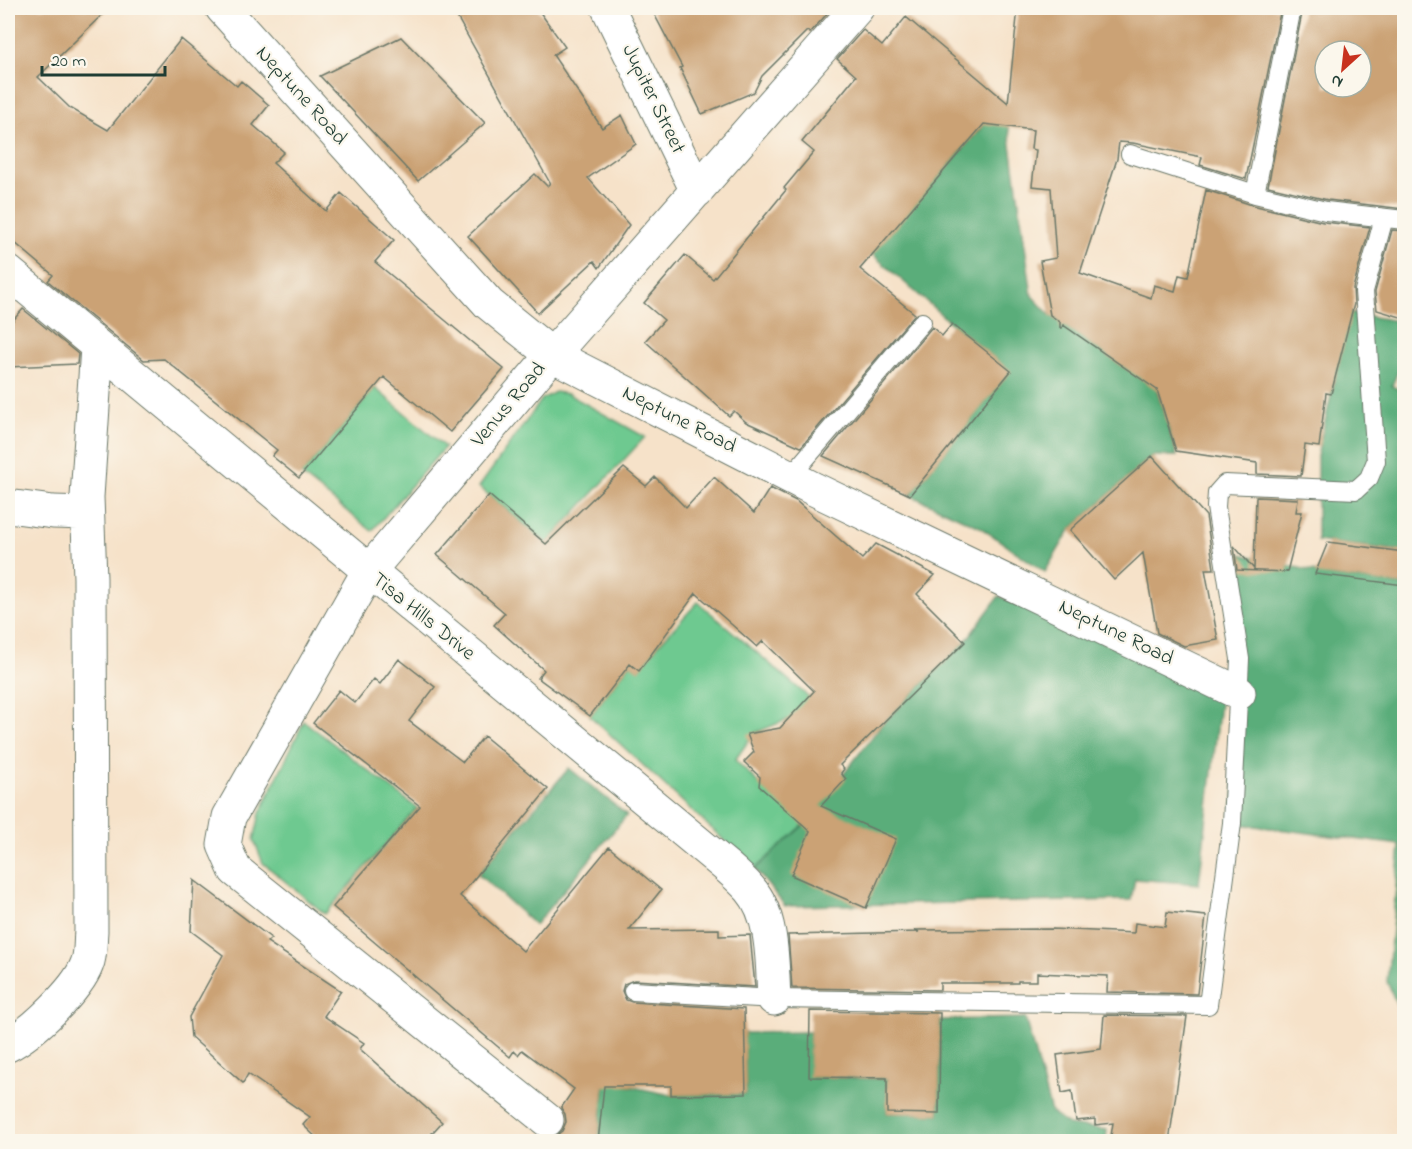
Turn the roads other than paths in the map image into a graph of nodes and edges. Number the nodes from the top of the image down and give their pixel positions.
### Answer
1 (222, 8) edge
2 (608, 8) edge
3 (857, 8) edge
4 (1292, 8) edge
5 (1130, 154) dead end
6 (697, 191) junction
7 (1255, 194) junction
8 (1384, 218) junction
9 (1404, 220) edge
10 (8, 272) edge
11 (922, 322) dead end
12 (97, 347) junction
13 (552, 355) junction
14 (790, 477) junction
15 (8, 506) edge
16 (87, 513) junction
17 (368, 572) junction
18 (1239, 693) junction
19 (633, 991) dead end
20 (774, 999) junction
21 (8, 1045) edge
22 (547, 1120) dead end

1 - 13 street, Neptune Road
2 - 6 street, Jupiter Street
3 - 6 street, Venus Road
4 - 7 lane
5 - 7 lane
6 - 13 street, Venus Road
7 - 8 lane
8 - 9 lane
8 - 18 lane
10 - 12 street, Tisa Hills Drive
11 - 14 lane
12 - 16 street
12 - 17 street, Tisa Hills Drive
13 - 14 street, Neptune Road
13 - 17 street, Venus Road
14 - 18 street, Neptune Road
15 - 16 street
16 - 21 street
17 - 20 street, Tisa Hills Drive
17 - 22 street, Venus Road
18 - 20 lane
19 - 20 lane

